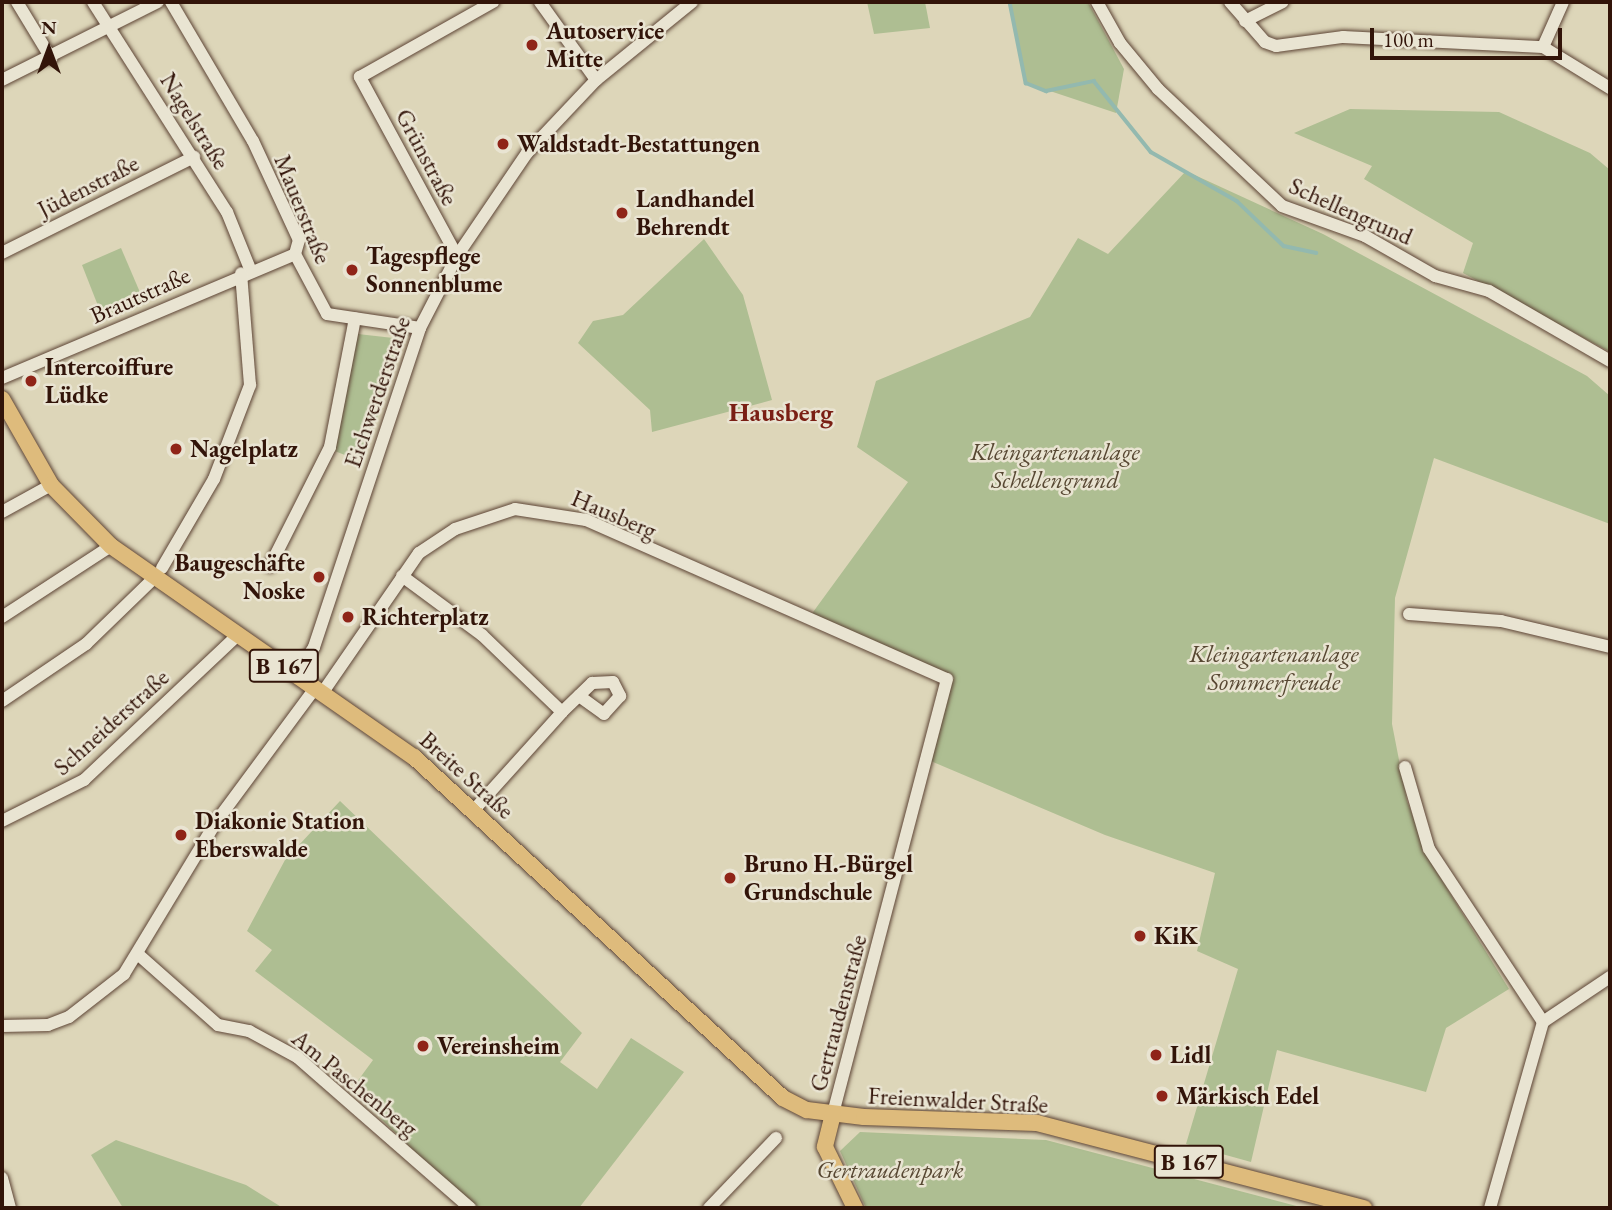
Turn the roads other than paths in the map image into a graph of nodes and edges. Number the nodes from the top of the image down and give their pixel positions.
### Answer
1 (17, 2) edge
2 (93, 2) edge
3 (158, 2) edge
4 (171, 2) edge
5 (493, 2) edge
6 (540, 2) edge
7 (692, 2) edge
8 (1097, 2) edge
9 (1230, 2) edge
10 (1283, 2) edge
11 (1563, 2) edge
12 (1245, 21) junction
13 (110, 29) junction
14 (1543, 47) junction
15 (51, 58) junction
16 (2, 80) edge
17 (596, 80) junction
18 (1610, 88) edge
19 (194, 157) junction
20 (2, 253) edge
21 (295, 254) junction
22 (457, 256) junction
23 (245, 271) junction
24 (355, 318) junction
25 (420, 328) junction
26 (1610, 361) edge
27 (2, 378) edge
28 (2, 399) edge
29 (51, 485) junction
30 (2, 512) edge
31 (111, 546) junction
32 (270, 566) dead end
33 (157, 573) junction
34 (402, 576) junction
35 (1409, 614) dead end
36 (2, 617) edge
37 (237, 636) junction
38 (1610, 647) edge
39 (296, 674) junction
40 (947, 679) joint
41 (320, 690) junction
42 (579, 696) dead end
43 (2, 701) edge
44 (562, 712) junction
45 (1405, 767) dead end
46 (474, 811) junction
47 (2, 821) edge
48 (140, 956) junction
49 (1610, 977) edge
50 (1543, 1022) junction
51 (2, 1026) edge
52 (833, 1114) junction
53 (776, 1139) dead end
54 (2, 1178) edge
55 (10, 1208) edge
56 (470, 1208) edge
57 (709, 1208) edge
58 (855, 1208) edge
59 (1364, 1208) edge
60 (1490, 1208) edge

1 - 15 street
2 - 13 street, Nagelstraße
3 - 13 street
4 - 21 street, Mauerstraße
5 - 22 street, Grünstraße
6 - 17 street
7 - 17 street, Eichwerderstraße
8 - 26 street, Schellengrund
9 - 12 street
10 - 12 street
11 - 14 street
12 - 14 street
13 - 15 street
13 - 19 street, Nagelstraße
14 - 18 street
15 - 16 street
17 - 22 street, Eichwerderstraße
19 - 20 street, Jüdenstraße
19 - 23 street, Nagelstraße
21 - 23 street, Brautstraße
21 - 24 street, Mauerstraße
22 - 25 street, Eichwerderstraße
23 - 27 street, Brautstraße
23 - 33 street, Nagelstraße
24 - 25 street, Mauerstraße
24 - 32 street
25 - 39 street, Eichwerderstraße
28 - 29 main road, Breite Straße / B 167
29 - 30 street
29 - 31 main road, Breite Straße / B 167
31 - 33 main road, Breite Straße / B 167
31 - 36 street
33 - 37 main road, Breite Straße / B 167
33 - 43 street, Nagelstraße
34 - 40 street, Hausberg
34 - 41 street, Hausberg
34 - 44 street
35 - 38 street
37 - 39 main road, Breite Straße / B 167
37 - 47 street, Schneiderstraße
39 - 41 main road, Breite Straße / B 167
40 - 52 street, Gertraudenstraße
41 - 46 main road, Breite Straße / B 167
41 - 48 street, Hausberg
42 - 44 street
44 - 46 street
45 - 50 street
46 - 52 main road, Breite Straße / B 167
48 - 51 street, Hausberg
48 - 56 street, Am Paschenberg
49 - 50 street
50 - 60 street
52 - 58 main road
52 - 59 main road, Freienwalder Straße / B 167
53 - 57 street
54 - 55 street

